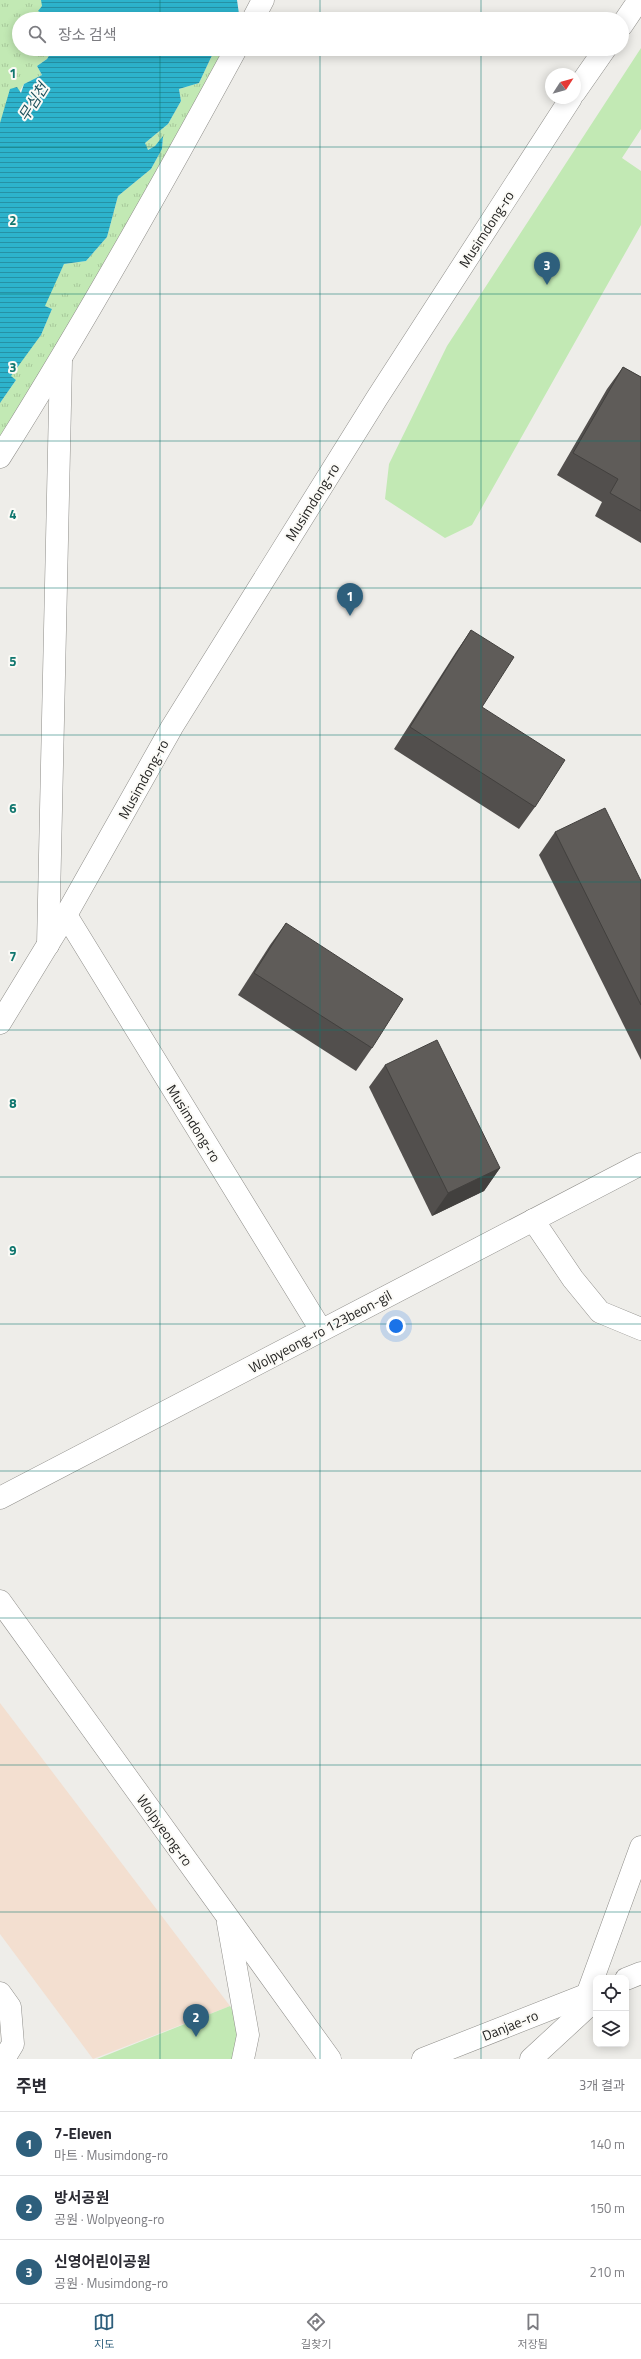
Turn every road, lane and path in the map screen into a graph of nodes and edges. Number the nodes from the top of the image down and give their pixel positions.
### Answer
1 (264, 0) edge
2 (639, 0) edge
3 (257, 12) edge
4 (629, 15) edge
5 (232, 56) edge
6 (600, 56) edge
7 (581, 83) edge
8 (567, 104) edge
9 (61, 360) junction
10 (0, 457) edge
11 (66, 915) junction
12 (48, 945) junction
13 (0, 1023) edge
14 (641, 1164) edge
15 (533, 1220) junction
16 (641, 1328) edge
17 (321, 1330) junction
18 (0, 1498) edge
19 (0, 1601) edge
20 (641, 1847) edge
21 (227, 1916) junction
22 (599, 1975) edge
23 (0, 1993) edge
24 (593, 1995) edge
25 (4, 2059) edge
26 (243, 2059) edge
27 (330, 2059) edge
28 (423, 2059) edge
29 (532, 2059) edge

1 - 3 street
2 - 4 street
5 - 9 street
6 - 7 street
8 - 11 street, Musimdong-ro
9 - 10 street
9 - 12 street
11 - 12 street, Musimdong-ro
11 - 17 street, Musimdong-ro
12 - 13 street, Musimdong-ro
14 - 15 street, Wolpyeong-ro 123beon-gil
15 - 16 street
15 - 17 street, Wolpyeong-ro 123beon-gil
17 - 18 street, Wolpyeong-ro 123beon-gil
19 - 21 street, Wolpyeong-ro
20 - 22 street
21 - 26 street
21 - 27 street, Wolpyeong-ro
23 - 25 street
24 - 28 street, Danjae-ro
24 - 29 street

